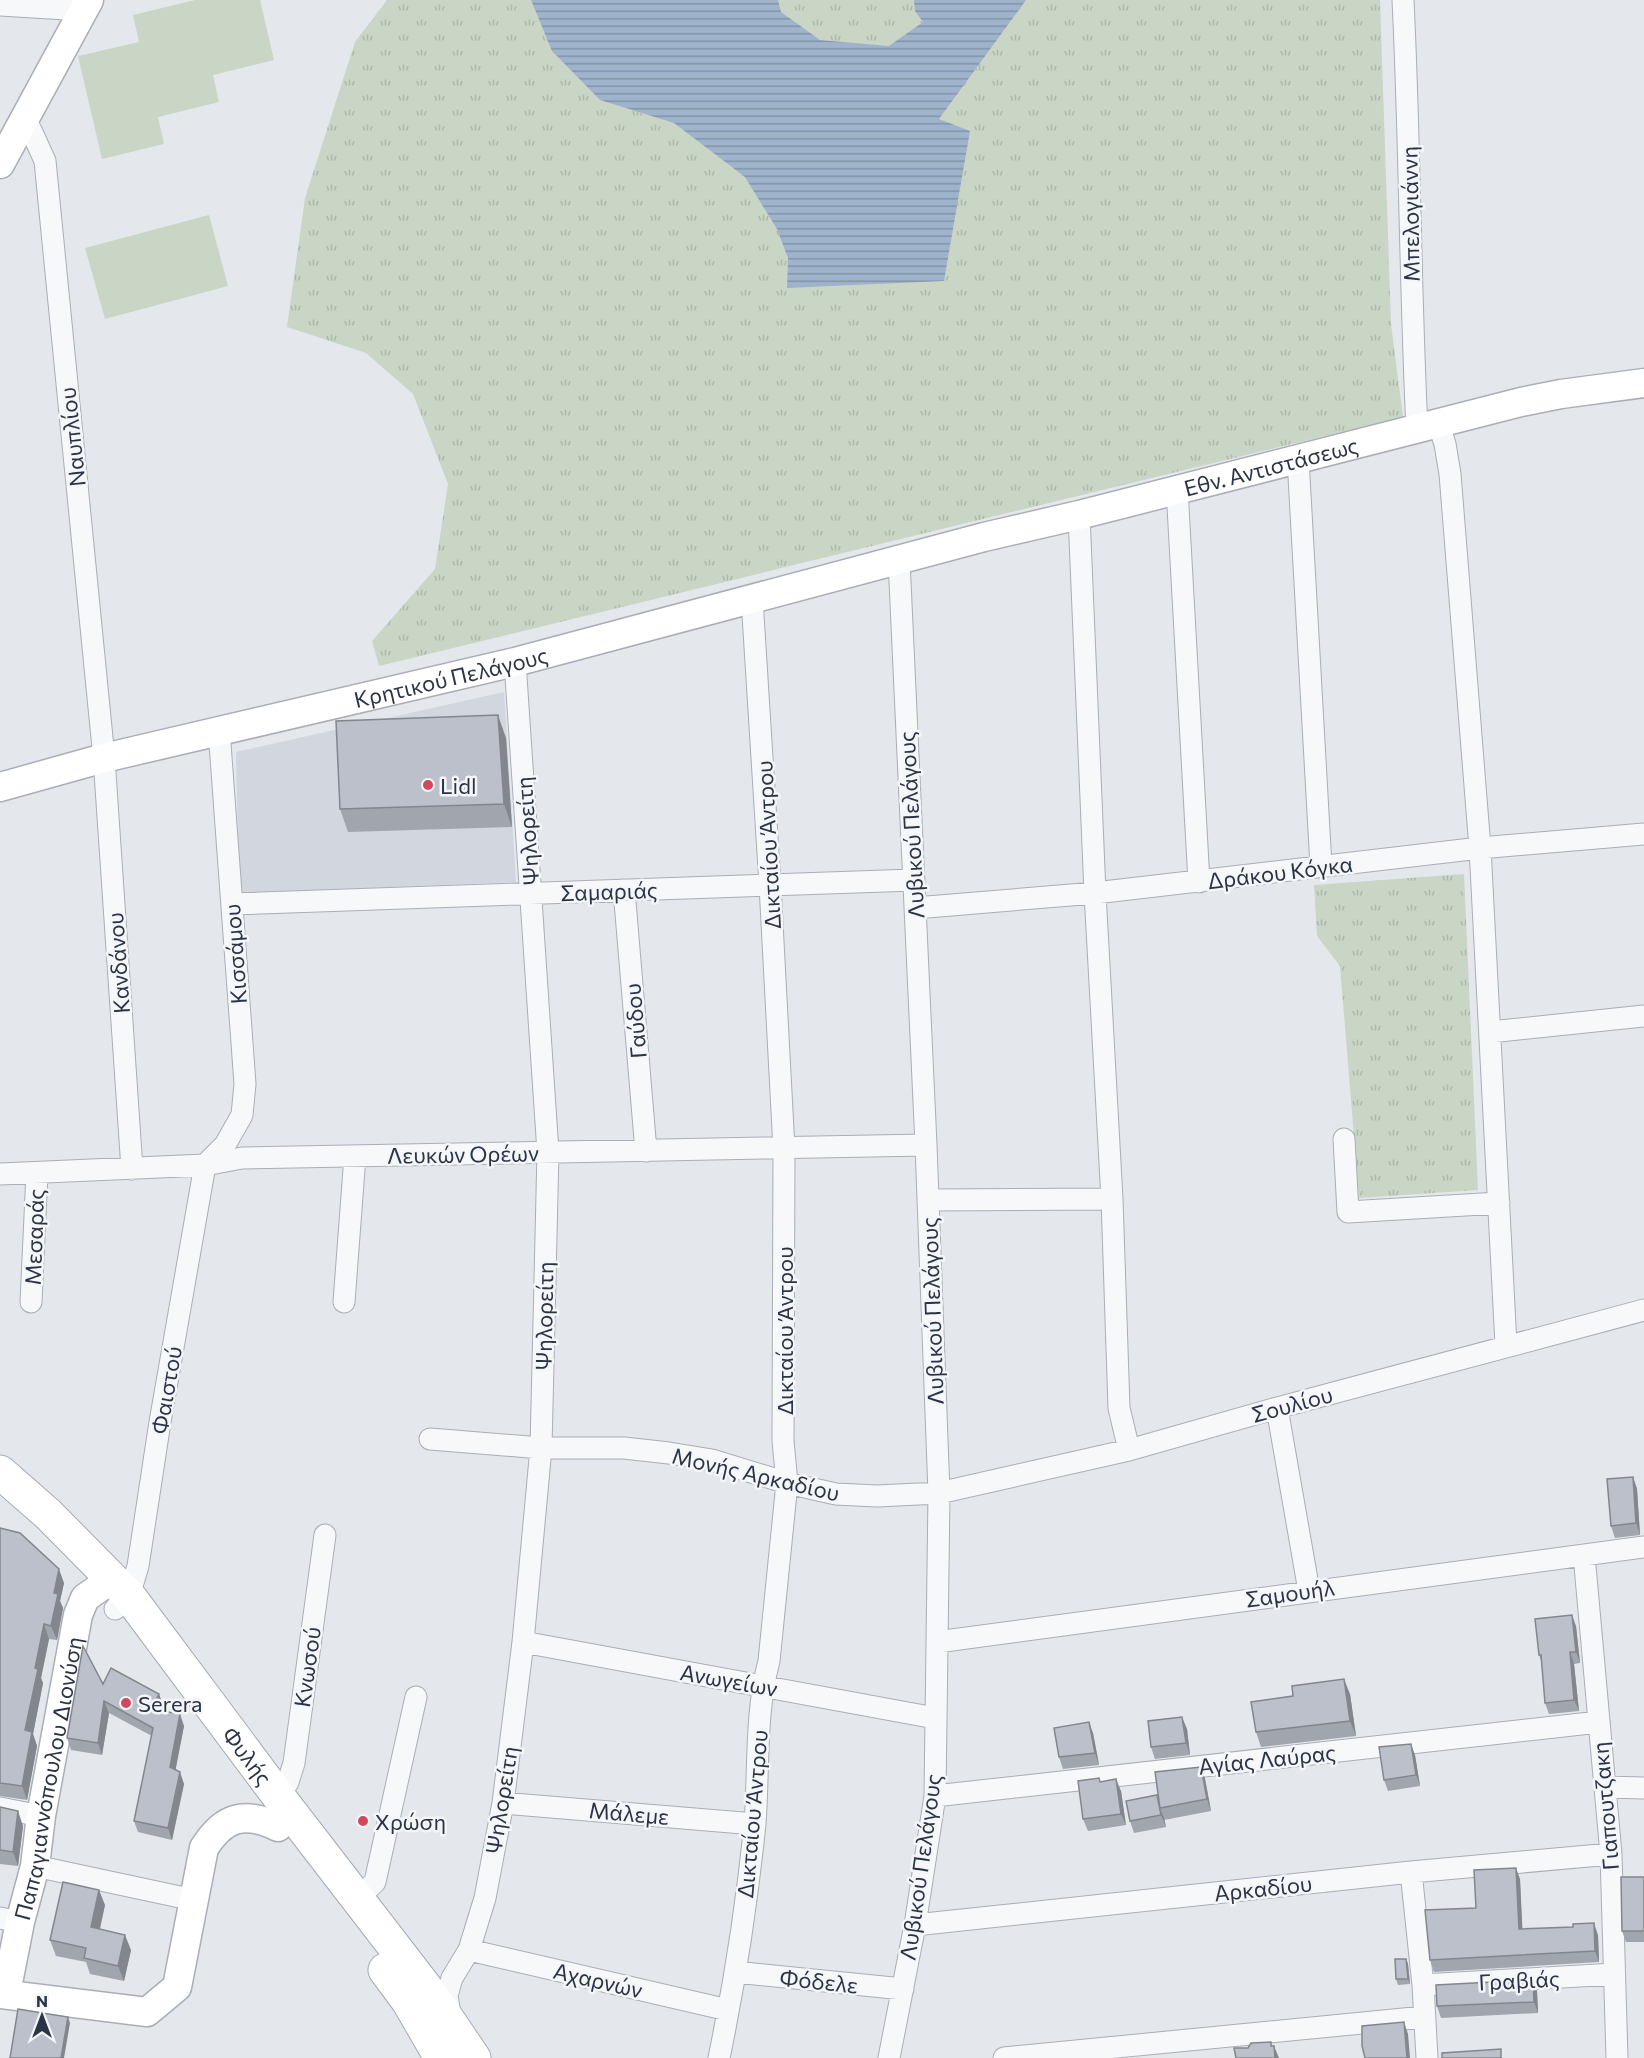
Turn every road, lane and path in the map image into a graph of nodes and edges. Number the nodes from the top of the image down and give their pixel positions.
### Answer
1 (1403, 0) edge
2 (0, 5) edge
3 (86, 5) edge
4 (21, 125) junction
5 (0, 164) edge
6 (1644, 383) edge
7 (1428, 426) junction
8 (1298, 459) junction
9 (1177, 489) junction
10 (1079, 515) junction
11 (899, 560) junction
12 (752, 599) junction
13 (515, 662) junction
14 (219, 730) junction
15 (104, 758) junction
16 (0, 787) edge
17 (1644, 834) edge
18 (1480, 848) junction
19 (1321, 866) junction
20 (914, 880) junction
21 (1199, 882) junction
22 (770, 885) junction
23 (624, 890) junction
24 (531, 893) junction
25 (1095, 893) junction
26 (232, 904) junction
27 (915, 908) junction
28 (1644, 1016) edge
29 (1490, 1032) junction
30 (1344, 1139) dead end
31 (926, 1145) junction
32 (784, 1149) junction
33 (646, 1151) junction
34 (548, 1152) junction
35 (355, 1156) junction
36 (206, 1166) junction
37 (132, 1169) junction
38 (37, 1173) junction
39 (0, 1174) edge
40 (1112, 1198) junction
41 (928, 1200) junction
42 (1499, 1203) junction
43 (31, 1302) dead end
44 (344, 1302) dead end
45 (1644, 1310) edge
46 (1506, 1345) junction
47 (1277, 1408) junction
48 (429, 1439) dead end
49 (541, 1449) junction
50 (1130, 1450) junction
51 (0, 1472) edge
52 (787, 1483) junction
53 (0, 1489) edge
54 (939, 1493) junction
55 (325, 1535) dead end
56 (1644, 1547) edge
57 (1584, 1555) junction
58 (1310, 1591) junction
59 (113, 1593) junction
60 (523, 1642) junction
61 (937, 1642) junction
62 (762, 1685) junction
63 (416, 1697) dead end
64 (935, 1718) junction
65 (1599, 1722) junction
66 (1605, 1787) junction
67 (1644, 1788) edge
68 (934, 1796) junction
69 (503, 1803) junction
70 (0, 1809) edge
71 (279, 1812) junction
72 (41, 1816) junction
73 (754, 1824) junction
74 (1611, 1854) junction
75 (35, 1866) junction
76 (1411, 1872) junction
77 (357, 1899) junction
78 (194, 1900) junction
79 (10, 1920) edge
80 (915, 1925) junction
81 (400, 1954) junction
82 (465, 1956) junction
83 (735, 1972) junction
84 (1614, 1974) junction
85 (1423, 1985) junction
86 (903, 1989) junction
87 (3, 1993) edge
88 (728, 2010) junction
89 (1424, 2017) junction
90 (457, 2049) edge
91 (719, 2058) edge
92 (889, 2058) edge
93 (1004, 2058) edge
94 (1427, 2058) edge
95 (1617, 2058) edge

1 - 7 street, Μπελογιάννη
2 - 3 street
3 - 4 street
4 - 5 street
4 - 15 street, Ναυπλίου
6 - 7 street, Εθν. Αντιστάσεως
7 - 8 street, Εθν. Αντιστάσεως
7 - 18 street, Μπελογιάννη
8 - 9 street, Εθν. Αντιστάσεως
8 - 19 street
9 - 10 street, Εθν. Αντιστάσεως
9 - 21 street
10 - 11 street, Εθν. Αντιστάσεως
10 - 25 street
11 - 12 street, Κρητικού Πελάγους
11 - 20 street, Λυβικού Πελάγους
12 - 13 street, Κρητικού Πελάγους
12 - 22 street, Δικταίου Άντρου
13 - 14 street, Κρητικού Πελάγους
13 - 24 street, Ψηλορείτη
14 - 15 street, Κρητικού Πελάγους
14 - 26 street, Κισσάμου
15 - 16 street, Κρητικού Πελάγους
15 - 37 street, Κανδάνου
17 - 18 street, Δράκου Κόγκα
18 - 19 street, Δράκου Κόγκα
18 - 29 street, Μπελογιάννη
19 - 21 street, Δράκου Κόγκα
20 - 22 street, Σαμαριάς
20 - 27 street, Λυβικού Πελάγους
21 - 25 street, Δράκου Κόγκα
22 - 23 street, Σαμαριάς
22 - 32 street, Δικταίου Άντρου
23 - 24 street, Σαμαριάς
23 - 33 street, Γαύδου
24 - 26 street, Σαμαριάς
24 - 34 street, Ψηλορείτη
25 - 27 street, Δράκου Κόγκα
25 - 40 street
26 - 36 street, Κισσάμου
27 - 31 street, Λυβικού Πελάγους
28 - 29 street
29 - 42 street, Μπελογιάννη
30 - 42 street
31 - 32 street, Λευκών Ορέων
31 - 41 street, Λυβικού Πελάγους
32 - 33 street, Λευκών Ορέων
32 - 52 street, Δικταίου Άντρου
33 - 34 street, Λευκών Ορέων
34 - 35 street, Λευκών Ορέων
34 - 49 street, Ψηλορείτη
35 - 36 street, Λευκών Ορέων
35 - 44 street
36 - 37 street, Λευκών Ορέων
36 - 59 street, Φαιστού
37 - 38 street, Λευκών Ορέων
38 - 39 street, Λευκών Ορέων
38 - 43 street, Μεσαράς
40 - 41 street
40 - 50 street
41 - 54 street, Λυβικού Πελάγους
42 - 46 street, Μπελογιάννη
45 - 46 street, Σουλίου
46 - 47 street, Σουλίου
47 - 50 street, Σουλίου
47 - 58 street
48 - 49 street, Μονής Αρκαδίου
49 - 52 street, Μονής Αρκαδίου
49 - 60 street, Ψηλορείτη
50 - 54 street, Σουλίου
51 - 59 main road, Φυλής
52 - 54 street, Μονής Αρκαδίου
52 - 62 street, Δικταίου Άντρου
53 - 59 main road, Φυλής
54 - 61 street, Λυβικού Πελάγους
55 - 71 street, Κνωσού
56 - 57 street, Σαμουήλ
57 - 58 street, Σαμουήλ
57 - 65 street, Γιαπουτζακη
58 - 61 street, Σαμουήλ
59 - 71 main road, Φυλής
59 - 72 street, Παπαγιαννόπουλου Διονύση
60 - 62 street, Ανωγείων
60 - 69 street, Ψηλορείτη
61 - 64 street, Λυβικού Πελάγους
62 - 64 street, Ανωγείων
62 - 73 street, Δικταίου Άντρου
63 - 77 street
64 - 68 street, Λυβικού Πελάγους
65 - 66 street, Γιαπουτζακη
65 - 68 street, Αγίας Λαύρας
66 - 67 street
66 - 74 street, Γιαπουτζακη
68 - 80 street, Λυβικού Πελάγους
69 - 73 street, Μάλεμε
69 - 82 street, Ψηλορείτη
70 - 72 street
71 - 77 main road, Φυλής
71 - 78 street
71 - 90 main road, Φυλής
72 - 75 street, Παπαγιαννόπουλου Διονύση
73 - 83 street, Δικταίου Άντρου
74 - 76 street, Αρκαδίου
74 - 84 street, Γιαπουτζακη
75 - 78 street
75 - 79 street, Παπαγιαννόπουλου Διονύση
76 - 80 street, Αρκαδίου
76 - 85 street
77 - 81 main road, Φυλής
78 - 87 street
79 - 87 street, Παπαγιαννόπουλου Διονύση
80 - 86 street, Λυβικού Πελάγους
81 - 82 street
81 - 90 main road, Φυλής
82 - 88 street, Αχαρνών
82 - 90 street, Ψηλορείτη
83 - 86 street, Φόδελε
83 - 88 street, Δικταίου Άντρου
84 - 85 street, Γραβιάς
84 - 95 street, Γιαπουτζακη
85 - 89 street
86 - 92 street, Λυβικού Πελάγους
88 - 91 street, Δικταίου Άντρου
89 - 93 street
89 - 94 street

